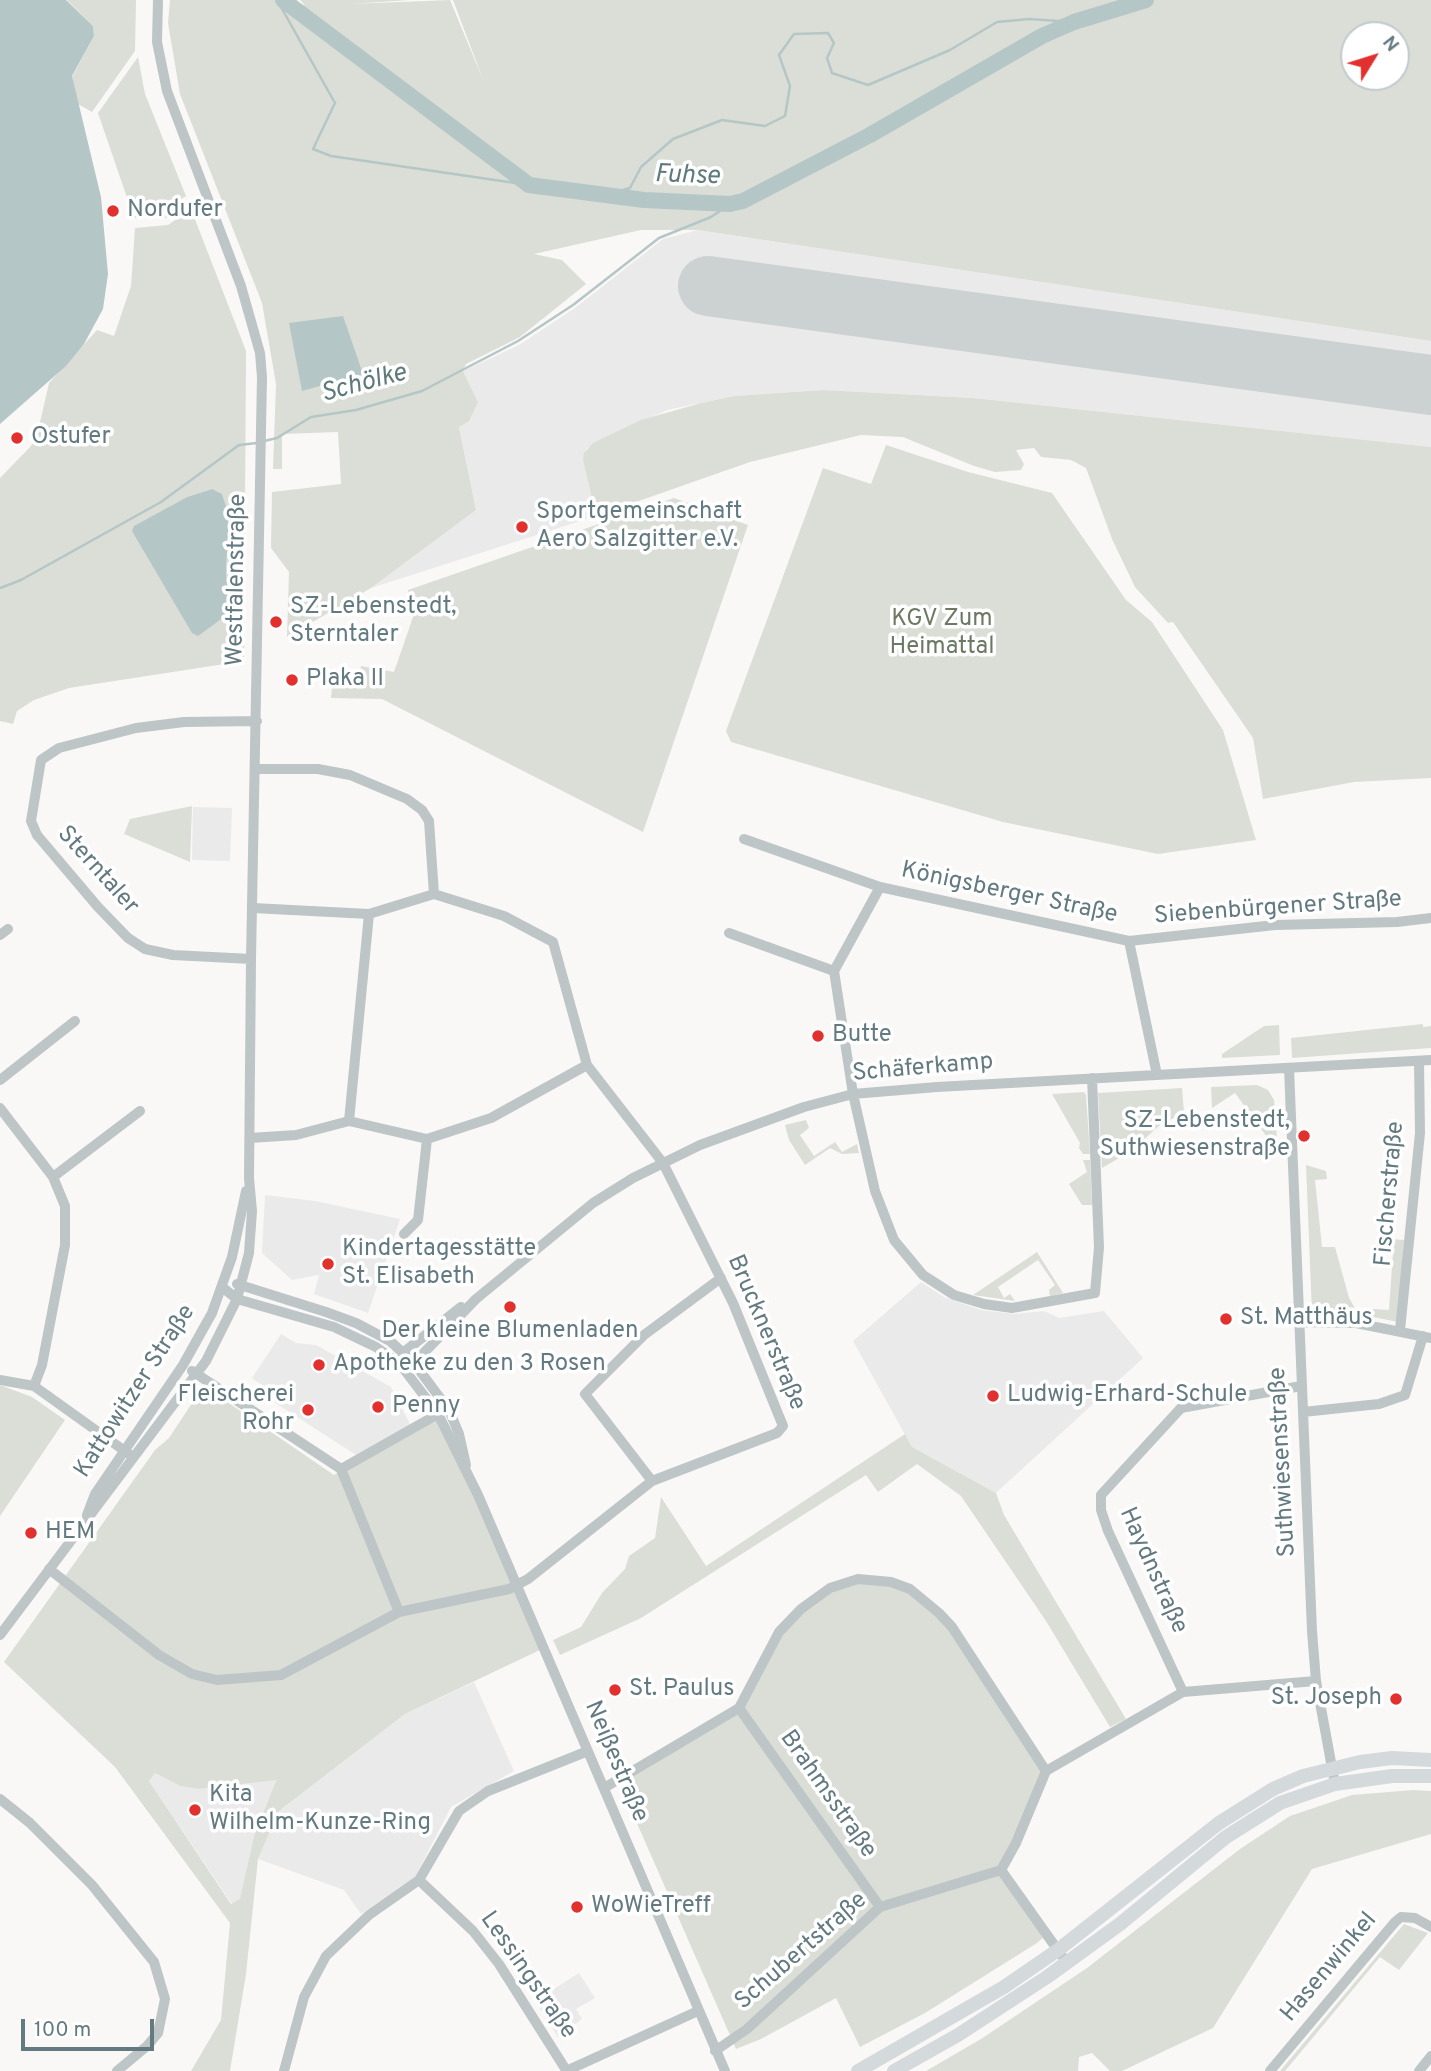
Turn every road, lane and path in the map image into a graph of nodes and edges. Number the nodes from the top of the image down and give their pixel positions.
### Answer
1 (158, 0) edge
2 (257, 721) junction
3 (256, 768) junction
4 (744, 839) dead end
5 (880, 887) junction
6 (434, 894) junction
7 (253, 908) junction
8 (369, 914) junction
9 (1431, 918) edge
10 (729, 933) dead end
11 (1129, 941) junction
12 (251, 959) junction
13 (834, 971) junction
14 (75, 1021) dead end
15 (1431, 1060) edge
16 (1419, 1061) junction
17 (587, 1065) junction
18 (1289, 1068) junction
19 (1157, 1075) junction
20 (1092, 1078) junction
21 (0, 1080) edge
22 (853, 1094) junction
23 (0, 1108) edge
24 (140, 1111) dead end
25 (349, 1121) junction
26 (250, 1138) junction
27 (427, 1139) junction
28 (663, 1163) junction
29 (52, 1177) junction
30 (249, 1178) junction
31 (404, 1234) dead end
32 (721, 1278) junction
33 (241, 1284) junction
34 (222, 1287) junction
35 (237, 1299) junction
36 (475, 1299) junction
37 (1299, 1322) junction
38 (1400, 1330) junction
39 (1427, 1337) edge
40 (404, 1352) junction
41 (414, 1363) junction
42 (400, 1364) junction
43 (183, 1365) junction
44 (197, 1374) junction
45 (0, 1380) edge
46 (1301, 1385) junction
47 (34, 1386) junction
48 (1303, 1412) junction
49 (436, 1415) junction
50 (124, 1450) junction
51 (135, 1458) junction
52 (341, 1469) junction
53 (466, 1471) junction
54 (652, 1481) junction
55 (86, 1520) junction
56 (49, 1569) junction
57 (515, 1585) junction
58 (399, 1612) junction
59 (0, 1635) edge
60 (1316, 1681) junction
61 (1184, 1692) junction
62 (739, 1708) junction
63 (588, 1751) junction
64 (1431, 1760) edge
65 (1331, 1768) junction
66 (1046, 1770) junction
67 (1431, 1776) edge
68 (1335, 1784) junction
69 (604, 1788) junction
70 (0, 1799) edge
71 (1001, 1870) junction
72 (419, 1880) junction
73 (880, 1908) junction
74 (1431, 1927) edge
75 (1058, 1950) junction
76 (1067, 1963) junction
77 (698, 2011) junction
78 (715, 2051) junction
79 (1431, 2056) edge
80 (566, 2070) edge
81 (117, 2071) edge
82 (284, 2071) edge
83 (725, 2071) edge
84 (858, 2071) edge
85 (894, 2071) edge
86 (1270, 2071) edge
87 (1419, 2071) edge

1 - 2 street, Westfalenstraße
2 - 3 street, Westfalenstraße
2 - 12 street, Sterntaler
3 - 6 street
3 - 7 street, Westfalenstraße
4 - 5 street
5 - 11 street, Königsberger Straße
5 - 13 street, Königsberger Straße
6 - 8 street
6 - 17 street
7 - 8 street
7 - 12 street, Westfalenstraße
8 - 25 street
9 - 11 street, Siebenbürgener Straße
10 - 13 street
11 - 19 street, Königsberger Straße
12 - 26 street, Westfalenstraße
13 - 22 street
14 - 21 street
15 - 16 street, Schäferkamp
16 - 18 street, Schäferkamp
16 - 38 street, Fischerstraße
17 - 27 street
17 - 28 street, Brucknerstraße
18 - 19 street, Schäferkamp
18 - 37 street, Suthwiesenstraße
19 - 20 street, Schäferkamp
20 - 22 street, Schäferkamp
20 - 22 street
22 - 28 street, Schäferkamp
23 - 29 street
24 - 29 street
25 - 26 street
25 - 27 street
26 - 30 street, Westfalenstraße
27 - 31 street
28 - 32 street, Brucknerstraße
28 - 36 street, Schäferkamp
29 - 47 street
30 - 33 street, Westfalenstraße
30 - 34 street, Westfalenstraße
32 - 54 street
32 - 54 street, Brucknerstraße
33 - 34 street, Neißestraße
33 - 35 street, Westfalenstraße
33 - 40 street, Neißestraße
34 - 35 street, Neißestraße
34 - 43 street, Kattowitzer Straße
35 - 42 street, Neißestraße
35 - 44 street, Kattowitzer Straße
36 - 40 street, Schäferkamp
36 - 41 street, Schäferkamp
37 - 38 street
37 - 46 street, Suthwiesenstraße
38 - 39 street
39 - 48 street
40 - 41 street, Neißestraße
40 - 42 street
41 - 42 street
41 - 53 street, Neißestraße
42 - 49 street, Neißestraße
43 - 44 street
43 - 50 street, Kattowitzer Straße
44 - 51 street, Kattowitzer Straße
44 - 52 street
45 - 47 street
46 - 48 street, Suthwiesenstraße
46 - 61 street, Haydnstraße
47 - 50 street
48 - 60 street, Suthwiesenstraße
49 - 52 street
49 - 53 street, Neißestraße
50 - 51 street
50 - 55 street, Kattowitzer Straße
51 - 55 street, Kattowitzer Straße
52 - 58 street
53 - 57 street, Neißestraße
54 - 57 street, Brucknerstraße
55 - 56 street, Kattowitzer Straße
56 - 58 street
56 - 59 street, Kattowitzer Straße
57 - 58 street
57 - 63 street, Neißestraße
60 - 61 street
60 - 65 street, Suthwiesenstraße
61 - 66 street
62 - 66 street
62 - 69 street
62 - 73 street, Brahmsstraße
63 - 69 street, Neißestraße
63 - 72 street
64 - 65 main road
65 - 68 street, Suthwiesenstraße
65 - 75 main road
66 - 71 street
67 - 68 main road
68 - 76 main road
69 - 77 street, Neißestraße
70 - 81 street
71 - 73 street, Schubertstraße
71 - 75 street
72 - 80 street, Lessingstraße
72 - 82 street
73 - 78 street, Schubertstraße
74 - 86 street, Hasenwinkel
75 - 76 street
75 - 84 main road
76 - 85 main road
77 - 78 street, Neißestraße
77 - 80 street
78 - 83 street, Neißestraße
79 - 87 street

